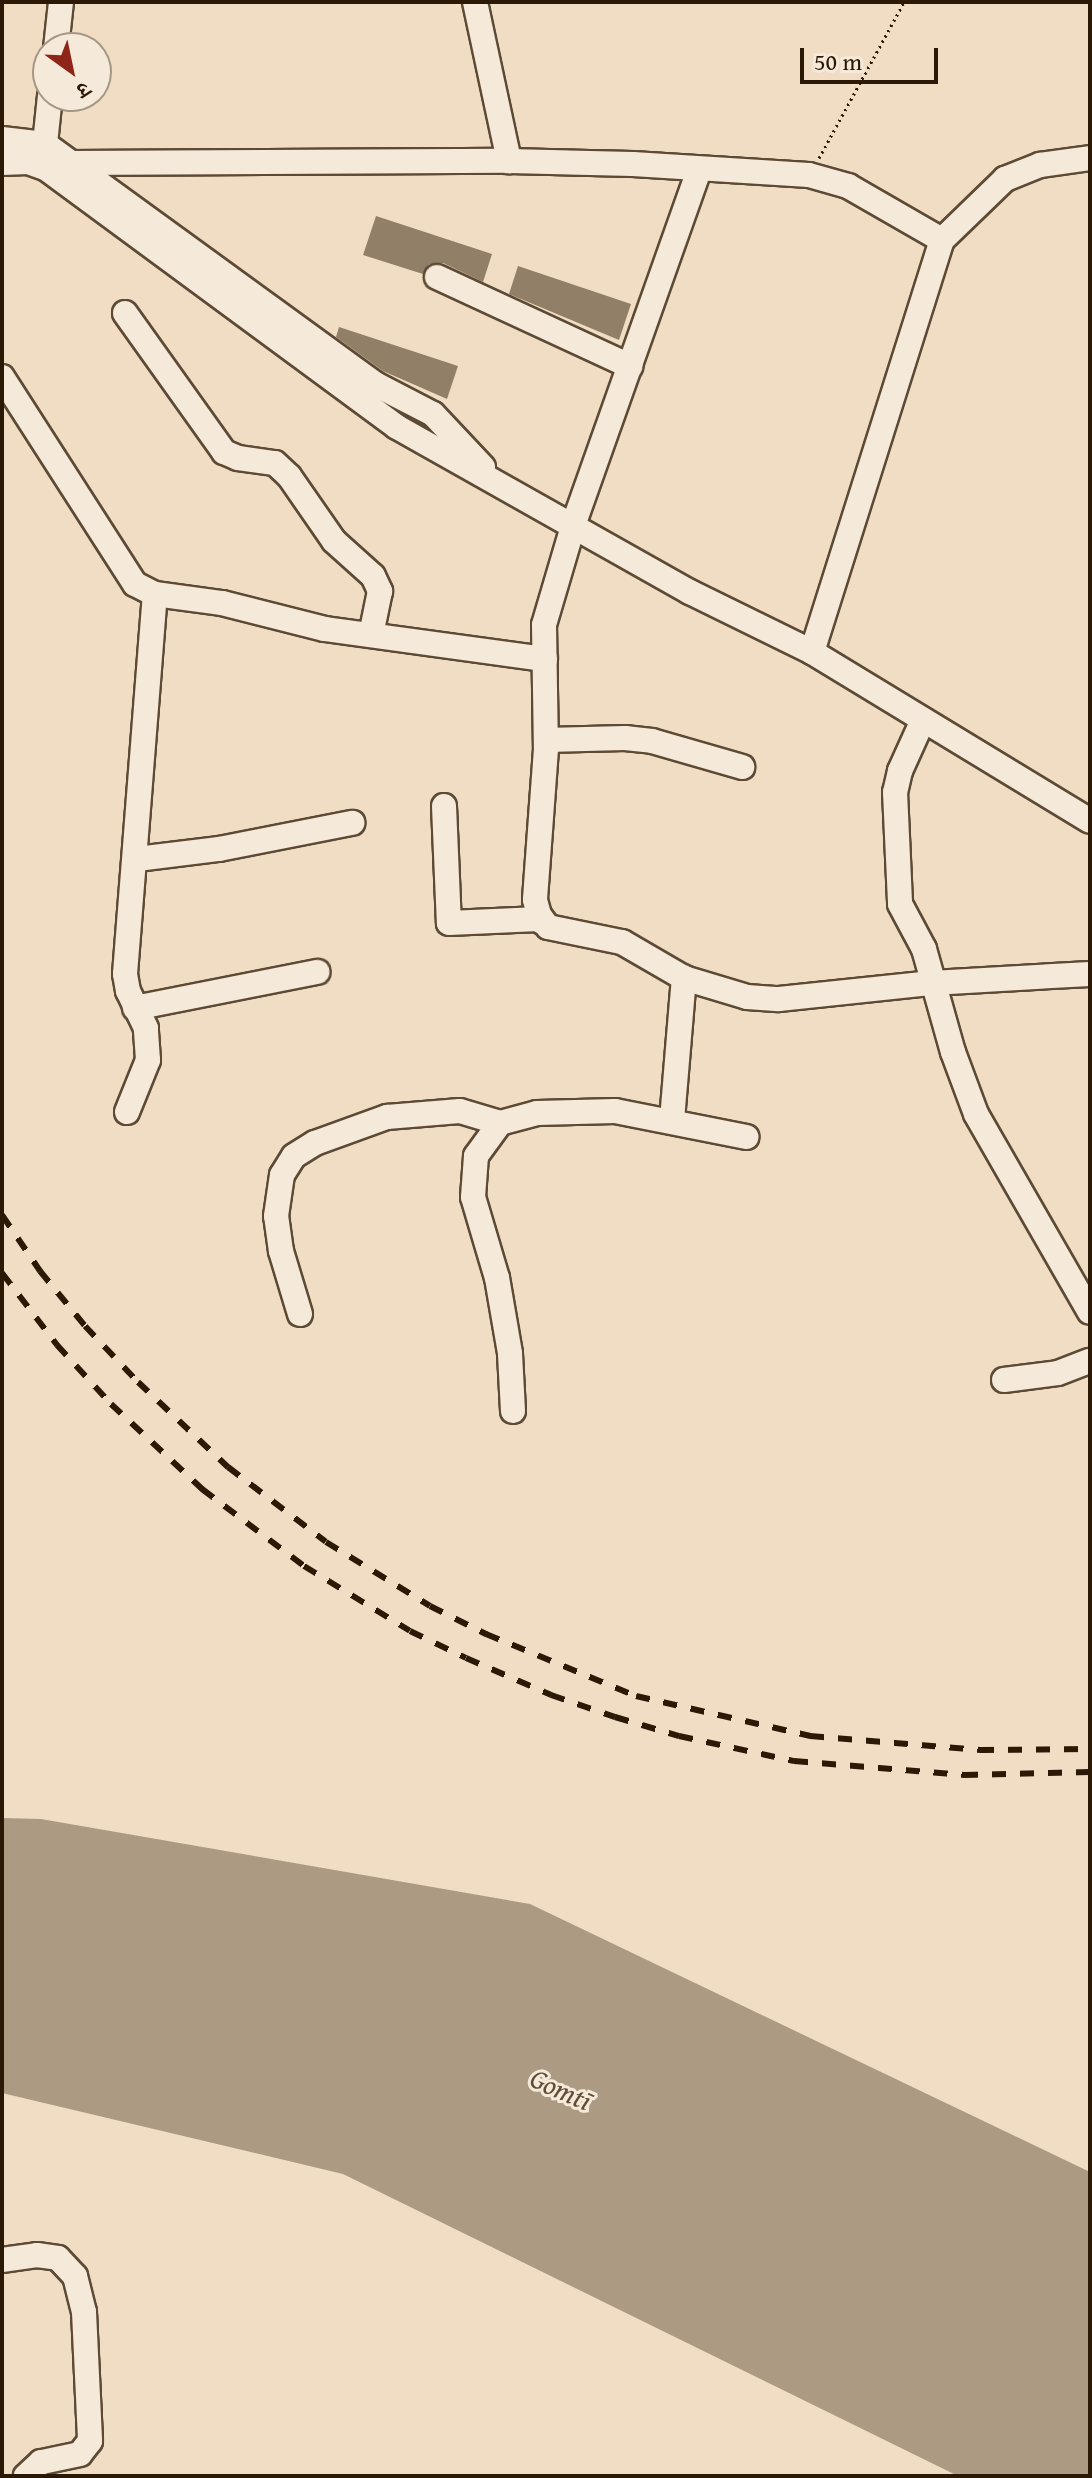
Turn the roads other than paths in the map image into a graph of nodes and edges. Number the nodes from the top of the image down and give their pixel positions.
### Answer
1 (61, 2) edge
2 (475, 2) edge
3 (58, 32) edge
4 (48, 112) edge
5 (2, 139) edge
6 (45, 144) junction
7 (1090, 158) edge
8 (509, 161) junction
9 (2, 163) edge
10 (71, 163) junction
11 (699, 170) junction
12 (942, 240) junction
13 (437, 277) dead end
14 (125, 313) dead end
15 (630, 366) junction
16 (2, 377) edge
17 (487, 476) junction
18 (574, 523) junction
19 (155, 594) junction
20 (371, 635) junction
21 (812, 652) junction
22 (545, 659) junction
23 (923, 720) junction
24 (546, 740) junction
25 (742, 767) dead end
26 (444, 806) dead end
27 (1090, 821) edge
28 (352, 823) dead end
29 (137, 859) junction
30 (542, 922) junction
31 (317, 972) dead end
32 (1090, 974) edge
33 (684, 978) junction
34 (932, 983) junction
35 (135, 1008) junction
36 (127, 1112) dead end
37 (672, 1120) junction
38 (500, 1123) junction
39 (746, 1137) dead end
40 (1090, 1312) edge
41 (300, 1314) dead end
42 (1090, 1361) edge
43 (1004, 1380) dead end
44 (513, 1411) dead end
45 (2, 2260) edge
46 (26, 2476) edge

1 - 3 street
2 - 8 street
4 - 6 street
5 - 6 street
6 - 10 street
7 - 12 street
8 - 10 street
8 - 11 street
9 - 17 street
10 - 17 street
11 - 12 street
11 - 15 street
12 - 21 street
13 - 15 street
14 - 20 street
15 - 18 street
16 - 19 street
17 - 18 street
18 - 21 street
18 - 22 street
19 - 20 street
19 - 29 street
20 - 22 street
21 - 23 street
22 - 24 street
23 - 27 street
23 - 34 street
24 - 25 street
24 - 30 street
26 - 30 street
28 - 29 street
29 - 35 street
30 - 33 street
31 - 35 street
32 - 34 street
33 - 34 street
33 - 37 street
34 - 40 street
35 - 36 street
37 - 38 street
37 - 39 street
38 - 41 street
38 - 44 street
42 - 43 street
45 - 46 street

